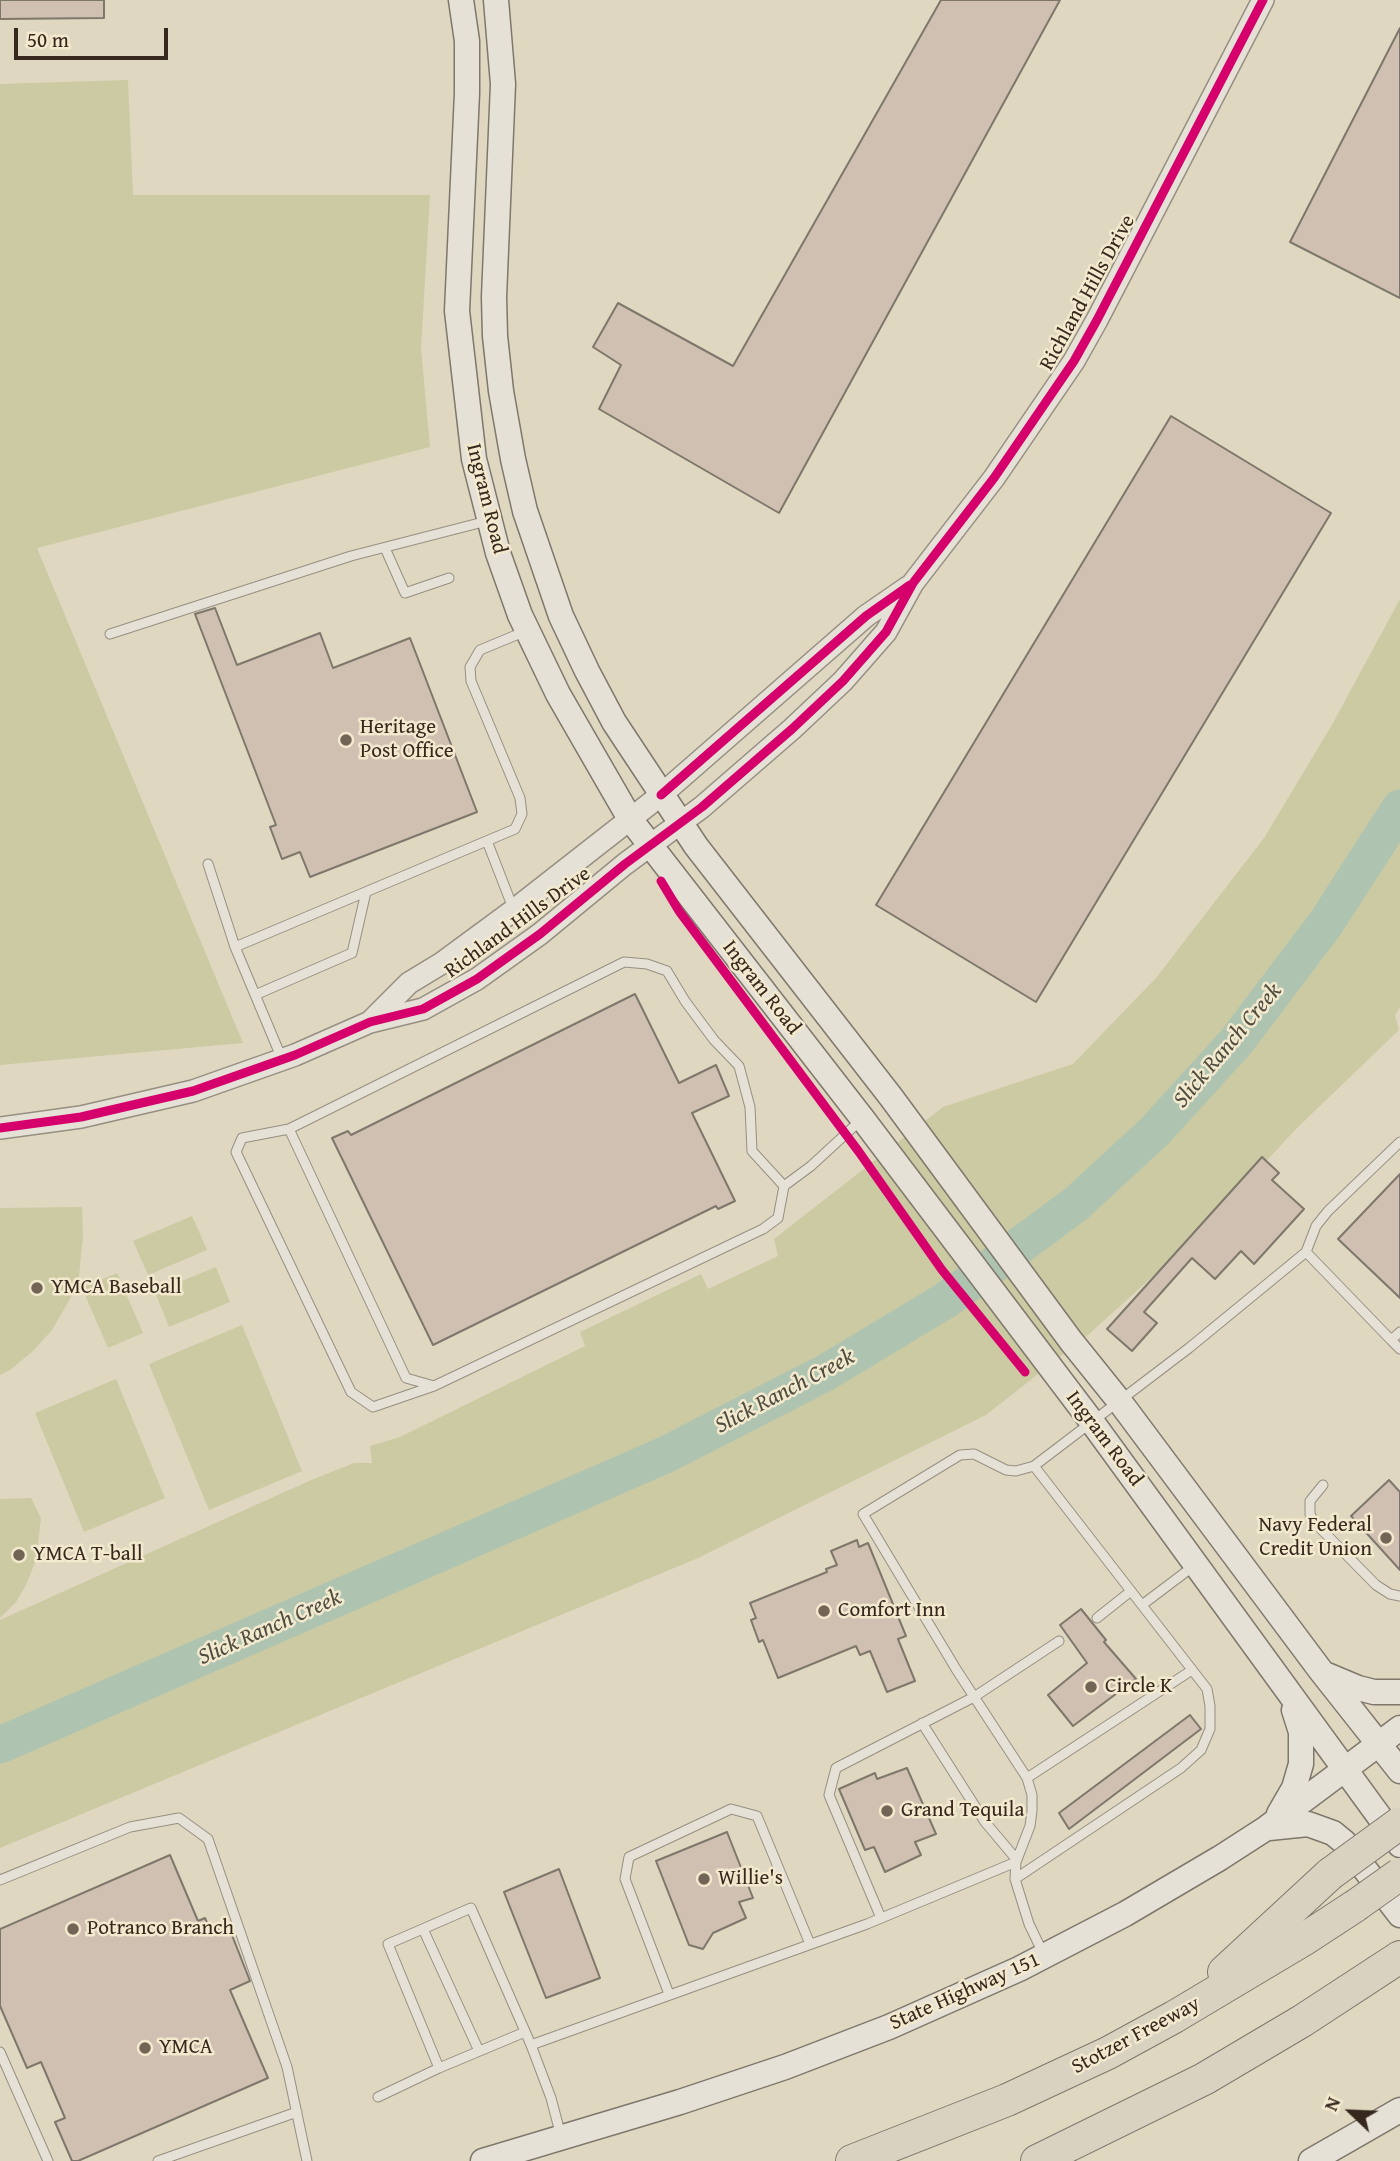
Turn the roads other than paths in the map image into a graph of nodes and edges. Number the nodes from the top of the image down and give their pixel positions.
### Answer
1 (461, 0) edge
2 (496, 0) edge
3 (1263, 0) edge
4 (465, 121) junction
5 (502, 122) junction
6 (526, 511) junction
7 (489, 520) junction
8 (385, 548) junction
9 (449, 578) dead end
10 (913, 583) junction
11 (527, 630) junction
12 (110, 634) dead end
13 (661, 795) junction
14 (630, 818) junction
15 (680, 824) junction
16 (487, 841) junction
17 (650, 845) junction
18 (208, 864) dead end
19 (366, 892) junction
20 (514, 910) junction
21 (235, 947) junction
22 (255, 995) junction
23 (370, 1022) junction
24 (282, 1059) junction
25 (891, 1097) junction
26 (862, 1118) junction
27 (0, 1128) edge
28 (289, 1129) junction
29 (1400, 1142) edge
30 (784, 1186) junction
31 (1306, 1252) junction
32 (1400, 1332) edge
33 (1391, 1340) junction
34 (1400, 1349) edge
35 (435, 1387) junction
36 (1120, 1402) junction
37 (1092, 1422) junction
38 (1034, 1466) junction
39 (1323, 1485) dead end
40 (1196, 1564) junction
41 (1131, 1591) junction
42 (1400, 1596) edge
43 (1142, 1605) junction
44 (1097, 1618) dead end
45 (1059, 1641) dead end
46 (1192, 1670) junction
47 (1321, 1671) junction
48 (1285, 1686) junction
49 (1400, 1692) edge
50 (974, 1696) junction
51 (922, 1723) junction
52 (1400, 1728) edge
53 (1379, 1745) junction
54 (1346, 1770) junction
55 (1400, 1771) edge
56 (1027, 1778) junction
57 (1400, 1823) edge
58 (1265, 1829) junction
59 (1400, 1845) edge
60 (1016, 1861) junction
61 (1400, 1874) edge
62 (1015, 1879) junction
63 (0, 1880) edge
64 (1400, 1915) edge
65 (881, 1918) junction
66 (423, 1929) junction
67 (810, 1944) junction
68 (1044, 1956) junction
69 (1398, 1958) edge
70 (669, 1994) junction
71 (1174, 2017) junction
72 (525, 2032) junction
73 (531, 2045) junction
74 (479, 2051) junction
75 (0, 2052) edge
76 (439, 2068) junction
77 (378, 2096) dead end
78 (1400, 2110) edge
79 (296, 2112) junction
80 (562, 2138) junction
81 (48, 2161) edge
82 (158, 2161) edge
83 (307, 2161) edge
84 (483, 2161) edge
85 (852, 2161) edge
86 (1037, 2161) edge
87 (1311, 2161) edge

1 - 4 main road, Ingram Road
2 - 5 main road, Ingram Road
3 - 10 street, Richland Hills Drive
4 - 5 main road
4 - 7 main road, Ingram Road
5 - 6 main road, Ingram Road
6 - 7 main road
6 - 13 main road, Ingram Road
7 - 8 lane
7 - 11 main road, Ingram Road
8 - 9 lane
8 - 12 lane
10 - 13 street, Richland Hills Drive
10 - 15 street, Richland Hills Drive
11 - 14 main road, Ingram Road
11 - 16 lane
13 - 14 street, Richland Hills Drive
13 - 15 main road, Ingram Road
14 - 17 main road, Ingram Road
14 - 20 street, Richland Hills Drive
15 - 17 street, Richland Hills Drive
15 - 25 main road, Ingram Road
16 - 19 lane
16 - 20 lane
17 - 23 street, Richland Hills Drive
17 - 26 main road, Ingram Road
18 - 21 lane
19 - 21 lane
19 - 22 lane
20 - 23 street, Richland Hills Drive
21 - 22 lane
22 - 24 lane
23 - 24 street, Richland Hills Drive
24 - 27 street, Richland Hills Drive
25 - 26 main road
25 - 36 main road, Ingram Road
26 - 30 lane
26 - 37 main road, Ingram Road
28 - 30 lane
28 - 35 lane
28 - 35 lane
29 - 31 lane
30 - 35 lane
31 - 33 lane
31 - 36 lane
32 - 33 lane
33 - 34 lane
36 - 37 lane
36 - 47 main road, Ingram Road
37 - 38 lane
37 - 40 main road, Ingram Road
38 - 41 lane
38 - 50 lane
39 - 42 lane
40 - 43 lane
40 - 48 main road, Ingram Road
41 - 43 lane
41 - 44 lane
43 - 46 lane
45 - 50 lane
46 - 56 lane
46 - 62 lane
47 - 49 main road
47 - 53 main road, Ingram Road
48 - 54 main road, Ingram Road
48 - 58 main road
50 - 51 lane
50 - 56 lane
51 - 60 lane
51 - 65 lane
52 - 53 main road, State Highway 151
53 - 54 main road, State Highway 151
53 - 55 main road, Ingram Road
54 - 58 main road, State Highway 151
54 - 59 main road, Ingram Road
56 - 60 lane
57 - 71 highway, bridge
58 - 64 main road
58 - 68 main road, State Highway 151
60 - 62 lane
60 - 65 lane
61 - 71 highway, Stotzer Freeway, bridge
62 - 68 lane
63 - 79 lane
65 - 67 lane
66 - 72 lane
66 - 74 lane
66 - 76 lane
67 - 70 lane
67 - 70 lane
68 - 80 main road, State Highway 151
69 - 86 highway
70 - 73 lane
71 - 85 highway, Stotzer Freeway
72 - 73 lane
72 - 74 lane
73 - 80 lane
74 - 76 lane
75 - 81 lane
76 - 77 lane
78 - 87 main road
79 - 82 lane
79 - 83 lane
80 - 84 main road, State Highway 151

